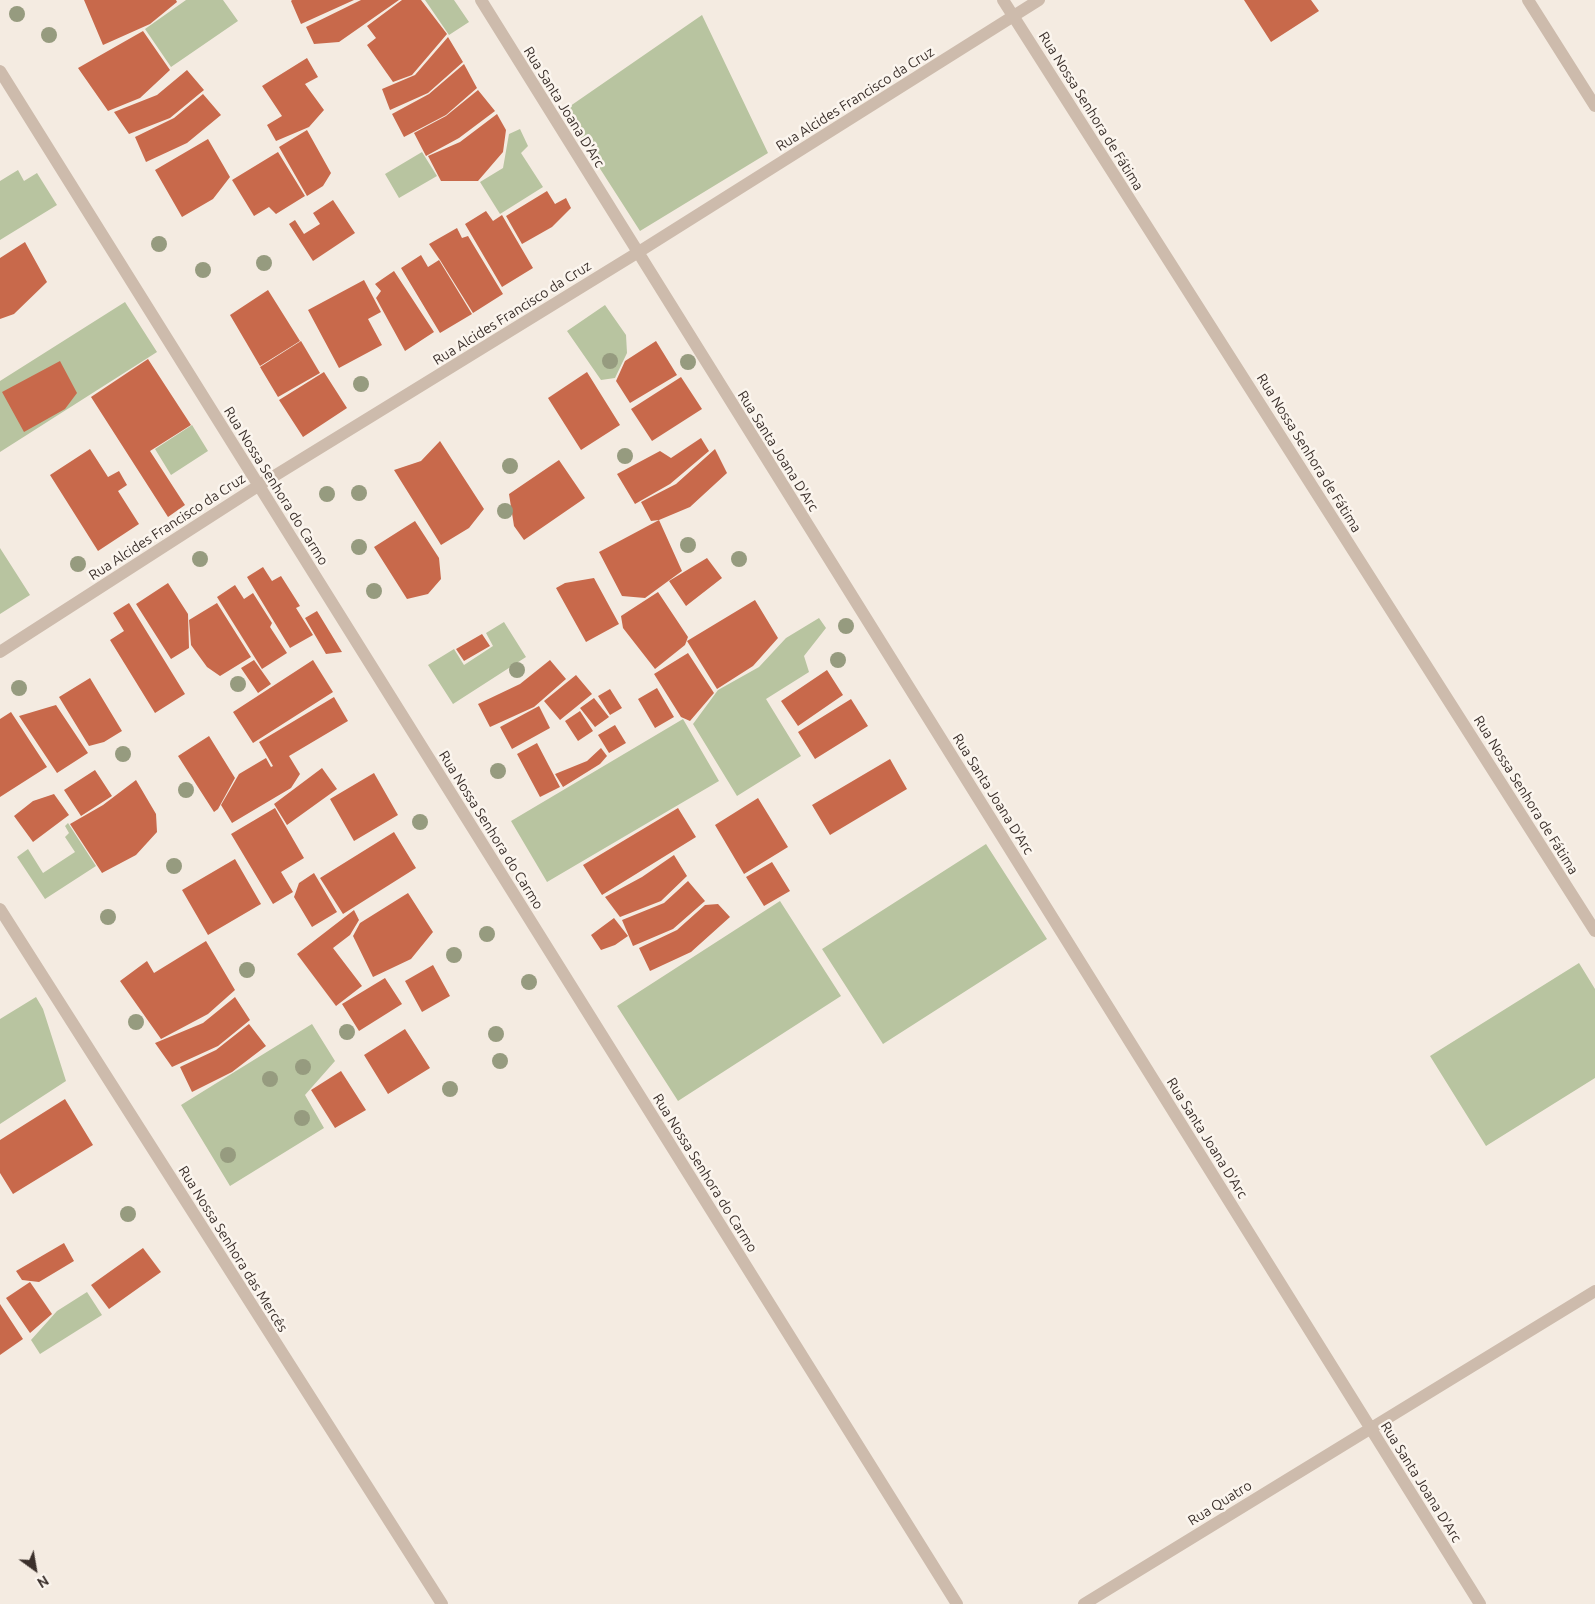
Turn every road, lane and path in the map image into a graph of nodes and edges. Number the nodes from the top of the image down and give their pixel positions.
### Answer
1 (481, 0) edge
2 (1003, 0) edge
3 (1039, 0) edge
4 (1528, 0) edge
5 (1013, 16) junction
6 (0, 71) edge
7 (1595, 106) edge
8 (638, 254) junction
9 (258, 486) junction
10 (0, 652) edge
11 (0, 910) edge
12 (1592, 927) edge
13 (1595, 1291) edge
14 (1370, 1428) junction
15 (442, 1604) edge
16 (957, 1604) edge
17 (1084, 1604) edge
18 (1480, 1604) edge

1 - 8 street, Rua Santa Joana D'Arc
2 - 5 street, Rua Nossa Senhora de Fátima
3 - 5 street, Rua Alcides Francisco da Cruz
4 - 7 street
5 - 8 street, Rua Alcides Francisco da Cruz
5 - 12 street, Rua Nossa Senhora de Fátima
6 - 9 street, Rua Nossa Senhora do Carmo
8 - 9 street, Rua Alcides Francisco da Cruz
8 - 14 street, Rua Santa Joana D'Arc
9 - 10 street, Rua Alcides Francisco da Cruz
9 - 16 street, Rua Nossa Senhora do Carmo
11 - 15 street, Rua Nossa Senhora das Mercês
13 - 14 street, Rua Quatro
14 - 17 street, Rua Quatro
14 - 18 street, Rua Santa Joana D'Arc

